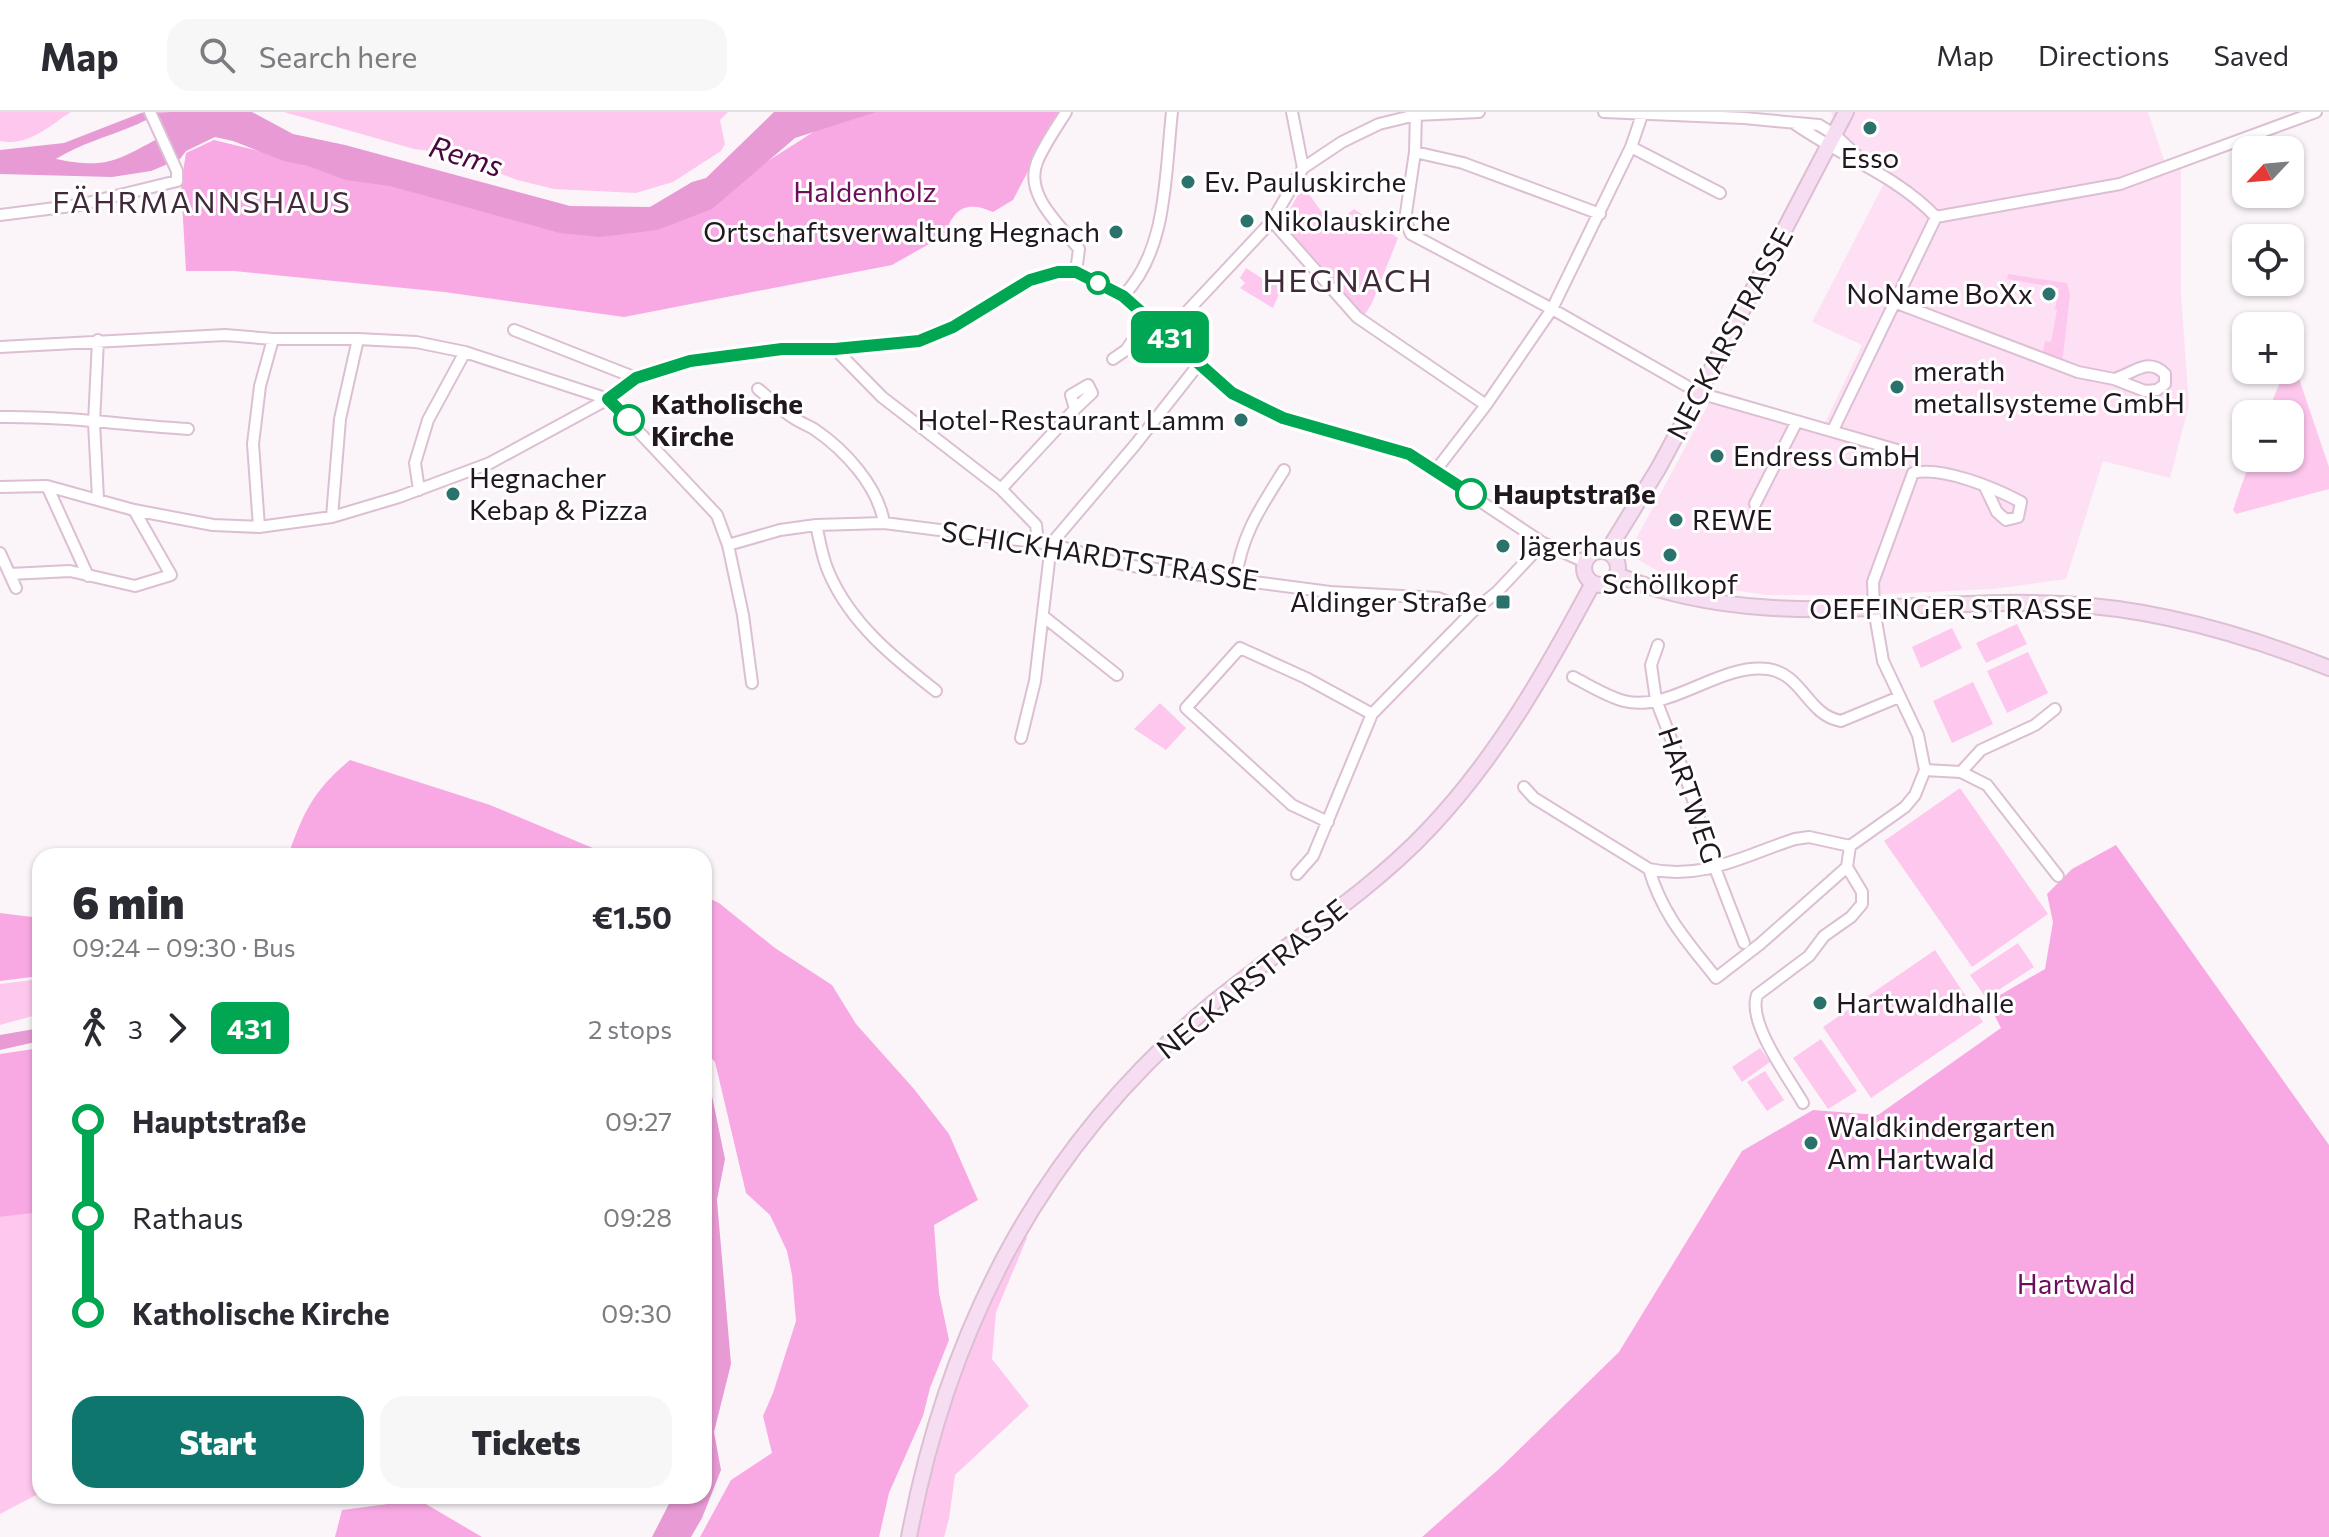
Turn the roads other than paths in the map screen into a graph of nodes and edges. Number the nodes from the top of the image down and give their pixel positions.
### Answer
1 (150, 112) edge
2 (1066, 112) edge
3 (1172, 112) edge
4 (1292, 112) edge
5 (1479, 112) edge
6 (1604, 112) edge
7 (1846, 112) edge
8 (2316, 112) edge
9 (1658, 113) edge
10 (1416, 114) edge
11 (1642, 115) junction
12 (1744, 115) edge
13 (1832, 141) junction
14 (1631, 147) junction
15 (1415, 152) junction
16 (1303, 168) junction
17 (1720, 193) dead end
18 (1600, 214) junction
19 (0, 215) edge
20 (1936, 217) junction
21 (1272, 221) junction
22 (1076, 272) junction
23 (1123, 296) junction
24 (1894, 302) junction
25 (1552, 309) junction
26 (1149, 318) junction
27 (514, 330) dead end
28 (1166, 334) junction
29 (273, 339) junction
30 (358, 339) junction
31 (98, 340) junction
32 (0, 347) edge
33 (835, 349) junction
34 (465, 352) junction
35 (1113, 359) dead end
36 (1198, 365) junction
37 (636, 378) junction
38 (2114, 379) dead end
39 (758, 389) dead end
40 (1699, 393) junction
41 (608, 399) junction
42 (1486, 405) junction
43 (1075, 409) dead end
44 (0, 417) edge
45 (1797, 421) junction
46 (94, 423) junction
47 (188, 429) dead end
48 (1833, 430) junction
49 (1897, 450) dead end
50 (1284, 470) dead end
51 (1436, 470) junction
52 (47, 486) junction
53 (0, 487) edge
54 (1985, 487) dead end
55 (1001, 489) junction
56 (419, 490) junction
57 (98, 498) junction
58 (1755, 504) dead end
59 (134, 510) junction
60 (332, 517) junction
61 (884, 523) junction
62 (816, 525) junction
63 (259, 527) junction
64 (1038, 542) junction
65 (1543, 543) junction
66 (1051, 544) junction
67 (728, 545) junction
68 (1607, 552) junction
69 (0, 553) edge
70 (1585, 562) junction
71 (10, 574) junction
72 (1617, 575) junction
73 (88, 576) junction
74 (1236, 579) junction
75 (1593, 583) junction
76 (16, 588) dead end
77 (1874, 609) junction
78 (1472, 612) junction
79 (1043, 616) junction
80 (1658, 645) dead end
81 (2329, 668) edge
82 (1117, 675) dead end
83 (1573, 677) dead end
84 (752, 683) dead end
85 (936, 691) dead end
86 (1899, 697) junction
87 (1656, 700) junction
88 (2055, 709) dead end
89 (1372, 714) junction
90 (1021, 738) dead end
91 (1925, 770) junction
92 (1961, 772) junction
93 (1524, 787) dead end
94 (1328, 822) junction
95 (1850, 846) junction
96 (1847, 867) junction
97 (1715, 868) junction
98 (1649, 869) junction
99 (1297, 874) dead end
100 (2058, 876) dead end
101 (1744, 943) dead end
102 (1803, 1103) dead end
103 (909, 1537) edge

1 - 19 street
2 - 22 street
3 - 23 street
4 - 16 street
5 - 10 street
6 - 11 street
7 - 13 main road, NECKARSTRASSE
8 - 20 street
9 - 11 street
9 - 12 street
10 - 15 street
10 - 16 street
11 - 14 street
12 - 13 street
13 - 20 street
13 - 40 main road, NECKARSTRASSE
14 - 17 street
14 - 18 street
15 - 18 street
15 - 25 street
16 - 21 street
18 - 25 street
20 - 24 street
21 - 28 street
21 - 42 street
22 - 23 street
22 - 33 street
23 - 26 street
24 - 38 street
24 - 48 street
25 - 40 street
25 - 42 street
26 - 28 street
26 - 35 street
27 - 37 street
28 - 36 street
29 - 30 street
29 - 31 street
29 - 63 street
30 - 34 street
30 - 60 street
31 - 32 street
31 - 46 street
33 - 37 street
33 - 55 street
34 - 41 street
34 - 56 street
36 - 51 street
36 - 66 street
37 - 41 street
39 - 61 street
40 - 45 street
40 - 68 main road, NECKARSTRASSE
41 - 56 street
41 - 67 street
42 - 51 street
43 - 55 street
44 - 46 street
45 - 48 street
45 - 58 street
46 - 47 street
46 - 57 street
48 - 49 street
50 - 74 street
51 - 65 street
52 - 53 street
52 - 57 street
52 - 73 street
54 - 77 street
55 - 64 street
56 - 60 street
57 - 59 street
59 - 63 street
59 - 73 street
60 - 63 street
61 - 62 street, SCHICKHARDTSTRASSE
61 - 64 street, SCHICKHARDTSTRASSE
62 - 67 street, SCHICKHARDTSTRASSE
62 - 85 street
64 - 66 street, SCHICKHARDTSTRASSE
65 - 70 street
65 - 78 street
66 - 74 street, SCHICKHARDTSTRASSE
66 - 79 street
67 - 84 street
68 - 70 main road
68 - 72 main road
69 - 71 street
70 - 75 main road
71 - 73 street
71 - 76 street
72 - 75 main road
72 - 77 main road, OEFFINGER STRASSE
74 - 78 street, SCHICKHARDTSTRASSE
75 - 103 main road, NECKARSTRASSE
77 - 81 main road, OEFFINGER STRASSE
77 - 86 street
78 - 89 street
79 - 82 street
79 - 90 street
80 - 87 street, HARTWEG
83 - 87 street
86 - 87 street
86 - 91 street
87 - 97 street, HARTWEG
88 - 92 street
89 - 94 street
89 - 94 street
91 - 92 street
91 - 95 street
92 - 100 street
93 - 98 street
94 - 99 street
95 - 96 street
95 - 97 street
96 - 98 street
96 - 102 street
97 - 98 street
97 - 101 street, HARTWEG

